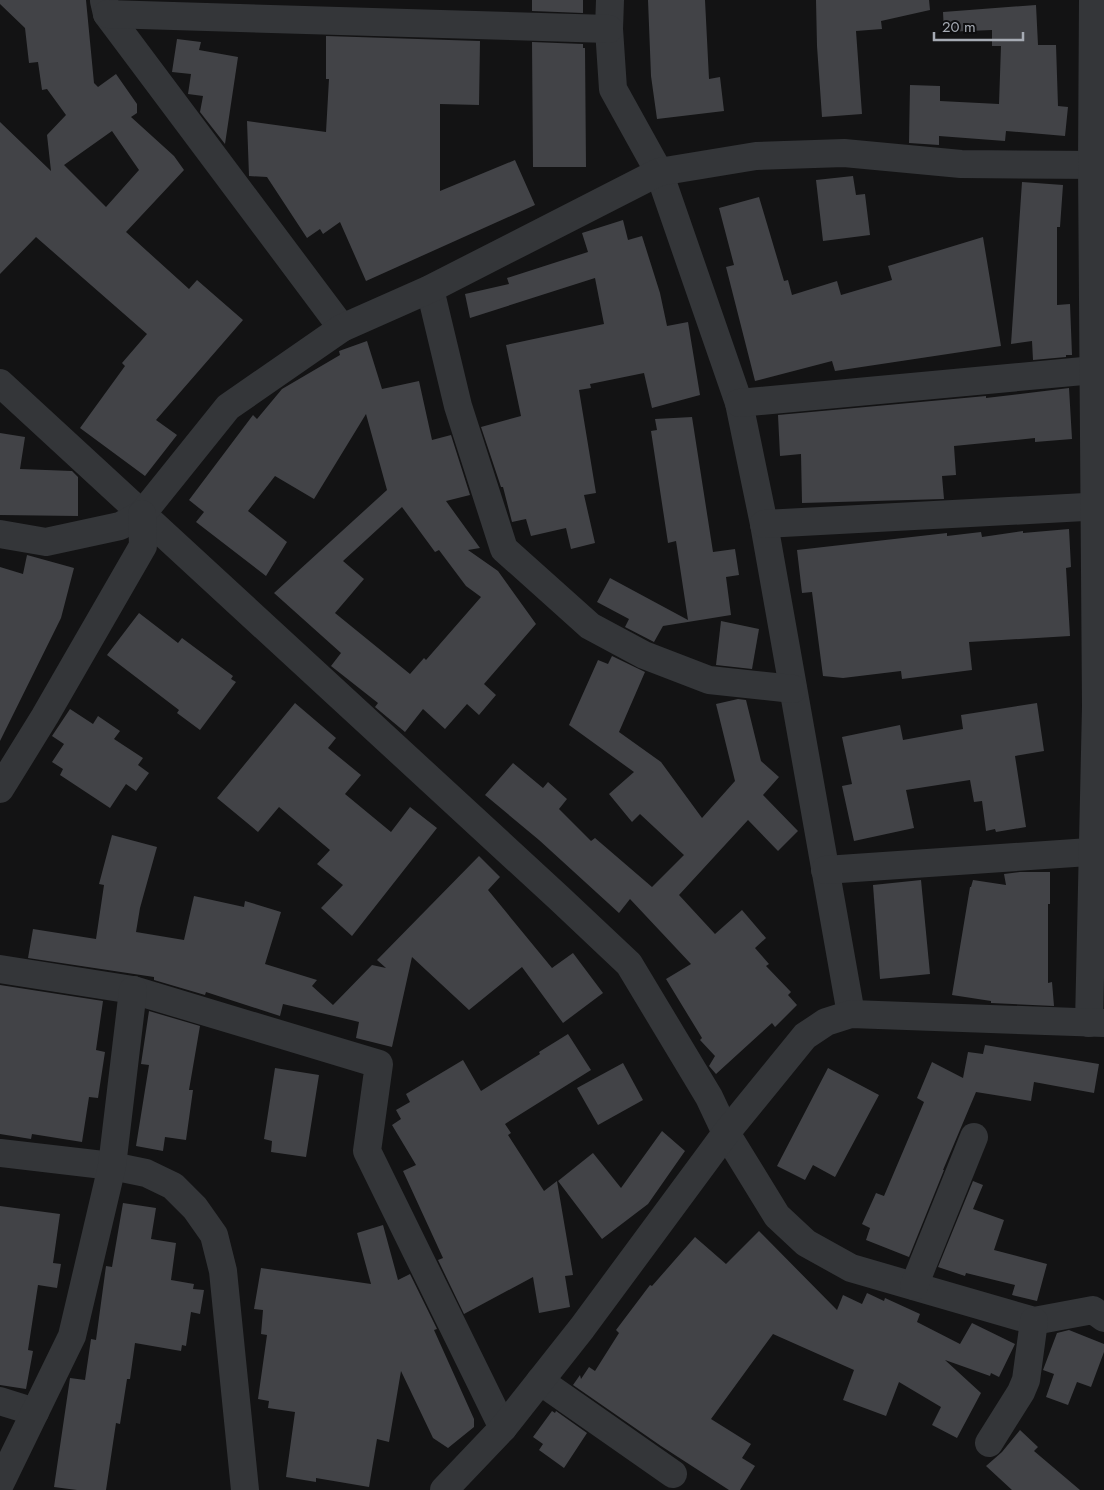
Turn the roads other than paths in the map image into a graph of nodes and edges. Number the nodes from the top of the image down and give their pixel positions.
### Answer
1 (610, 0) edge
2 (1093, 0) edge
3 (105, 7) edge
4 (609, 29) junction
5 (1098, 165) edge
6 (659, 172) junction
7 (430, 289) junction
8 (342, 328) junction
9 (1094, 370) junction
10 (0, 384) edge
11 (739, 403) junction
12 (1099, 506) edge
13 (142, 514) junction
14 (764, 524) junction
15 (0, 534) edge
16 (793, 690) junction
17 (1100, 707) edge
18 (0, 789) edge
19 (1099, 851) edge
20 (825, 870) junction
21 (0, 969) edge
22 (133, 990) junction
23 (851, 1014) junction
24 (1097, 1023) edge
25 (726, 1133) junction
26 (974, 1137) dead end
27 (0, 1154) edge
28 (112, 1166) junction
29 (914, 1286) junction
30 (1104, 1318) edge
31 (1034, 1321) junction
32 (540, 1381) junction
33 (0, 1400) edge
34 (35, 1412) junction
35 (503, 1428) junction
36 (989, 1443) dead end
37 (673, 1474) dead end
38 (2, 1476) edge
39 (245, 1490) edge
40 (444, 1490) edge

1 - 4 street
2 - 5 street
3 - 4 street
3 - 8 street
4 - 6 street
5 - 6 street
5 - 9 street
6 - 7 street
6 - 11 street
7 - 8 street
7 - 16 street
8 - 13 street
9 - 11 street
9 - 12 street
10 - 13 street
11 - 14 street
12 - 14 street
12 - 17 street
13 - 15 street
13 - 18 street
13 - 25 street
14 - 16 street
16 - 20 street
17 - 19 street
19 - 20 street
19 - 24 street
20 - 23 street
21 - 22 street
22 - 28 street
22 - 35 street
23 - 24 street
23 - 25 street
25 - 29 street
25 - 32 street
26 - 29 street
27 - 28 street
28 - 34 street
28 - 39 street
29 - 31 street
30 - 31 street
31 - 36 street
32 - 35 street
32 - 37 street
33 - 34 street
34 - 38 street
35 - 40 street

